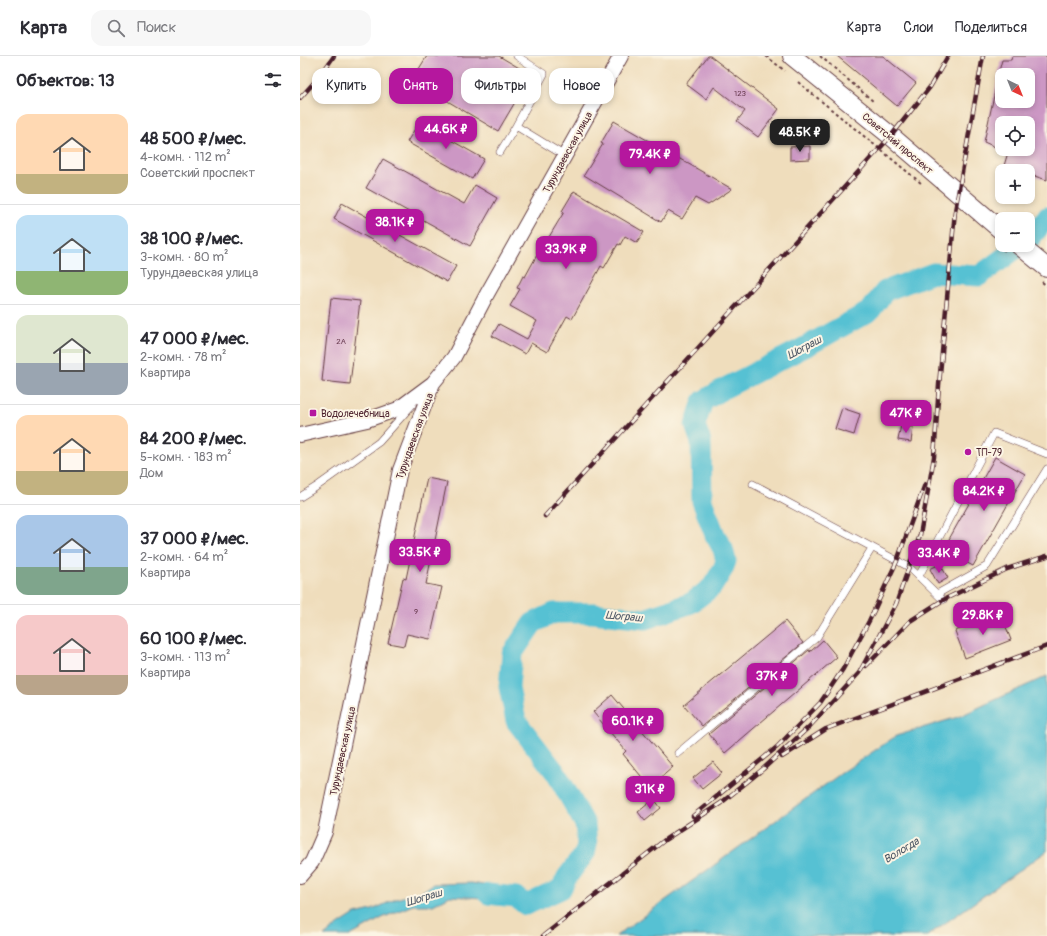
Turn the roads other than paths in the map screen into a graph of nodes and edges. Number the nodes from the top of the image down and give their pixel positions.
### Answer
1 (517, 56) edge
2 (621, 56) edge
3 (792, 56) edge
4 (516, 126) junction
5 (500, 152) dead end
6 (565, 156) junction
7 (995, 226) edge
8 (1027, 252) edge
9 (1044, 266) edge
10 (433, 383) junction
11 (300, 435) edge
12 (1047, 454) edge
13 (1047, 469) edge
14 (753, 484) dead end
15 (300, 497) edge
16 (872, 548) junction
17 (919, 576) junction
18 (937, 594) junction
19 (943, 600) dead end
20 (678, 753) dead end
21 (300, 876) edge

1 - 4 lane
2 - 6 street, Турундаевская улица
3 - 7 street, Советский проспект
4 - 5 lane
4 - 6 lane
6 - 10 street, Турундаевская улица
8 - 9 street
10 - 11 street
10 - 15 lane
10 - 21 street, Турундаевская улица
12 - 17 lane
13 - 18 lane
14 - 16 lane
16 - 17 lane
16 - 20 lane
17 - 18 lane
18 - 19 lane

